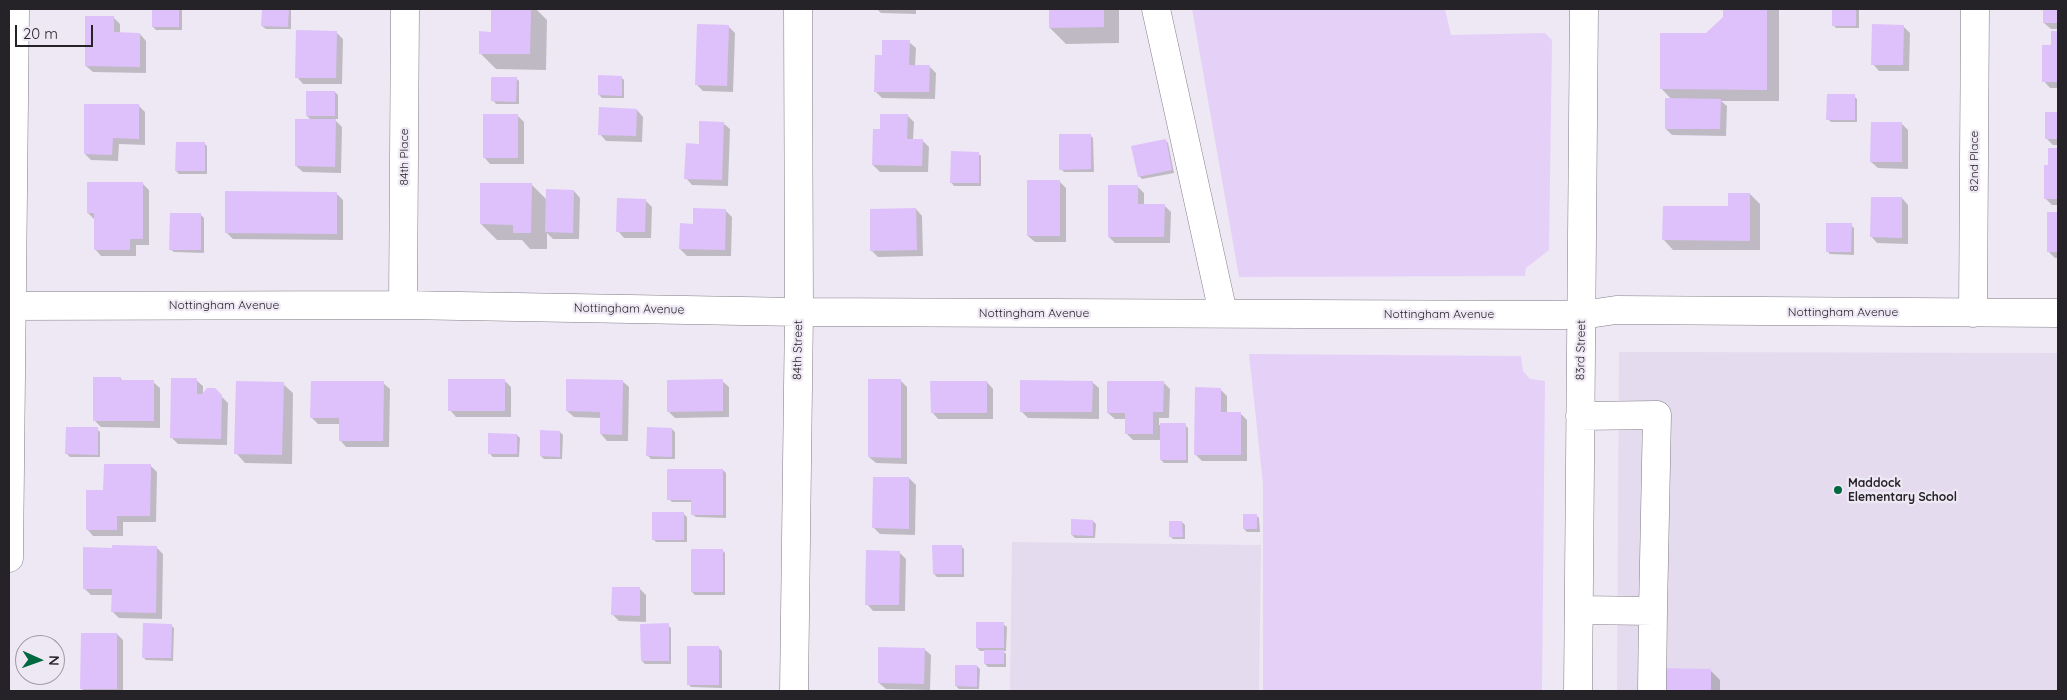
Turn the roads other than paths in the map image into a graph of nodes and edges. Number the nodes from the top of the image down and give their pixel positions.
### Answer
1 (15, 9) edge
2 (405, 9) edge
3 (798, 9) edge
4 (1156, 9) edge
5 (1584, 9) edge
6 (1975, 9) edge
7 (404, 305) junction
8 (10, 306) edge
9 (799, 312) junction
10 (1973, 313) junction
11 (2058, 313) edge
12 (1223, 314) junction
13 (1582, 315) junction
14 (1580, 416) junction
15 (9, 558) edge
16 (1579, 610) junction
17 (1653, 610) junction
18 (794, 691) edge
19 (1578, 691) edge
20 (1652, 691) edge

1 - 8 street
2 - 7 street, 84th Place
3 - 9 street, 84th Street
4 - 12 street
5 - 13 street, 83rd Street
6 - 10 street, 82nd Place
7 - 8 street, Nottingham Avenue
7 - 9 street, Nottingham Avenue
8 - 15 street
9 - 12 street, Nottingham Avenue
9 - 18 street, 84th Street
10 - 11 street, Nottingham Avenue
10 - 13 street, Nottingham Avenue
12 - 13 street, Nottingham Avenue
13 - 14 street, 83rd Street
14 - 16 street, 83rd Street
14 - 17 street
16 - 17 street
16 - 19 street, 83rd Street
17 - 20 street

